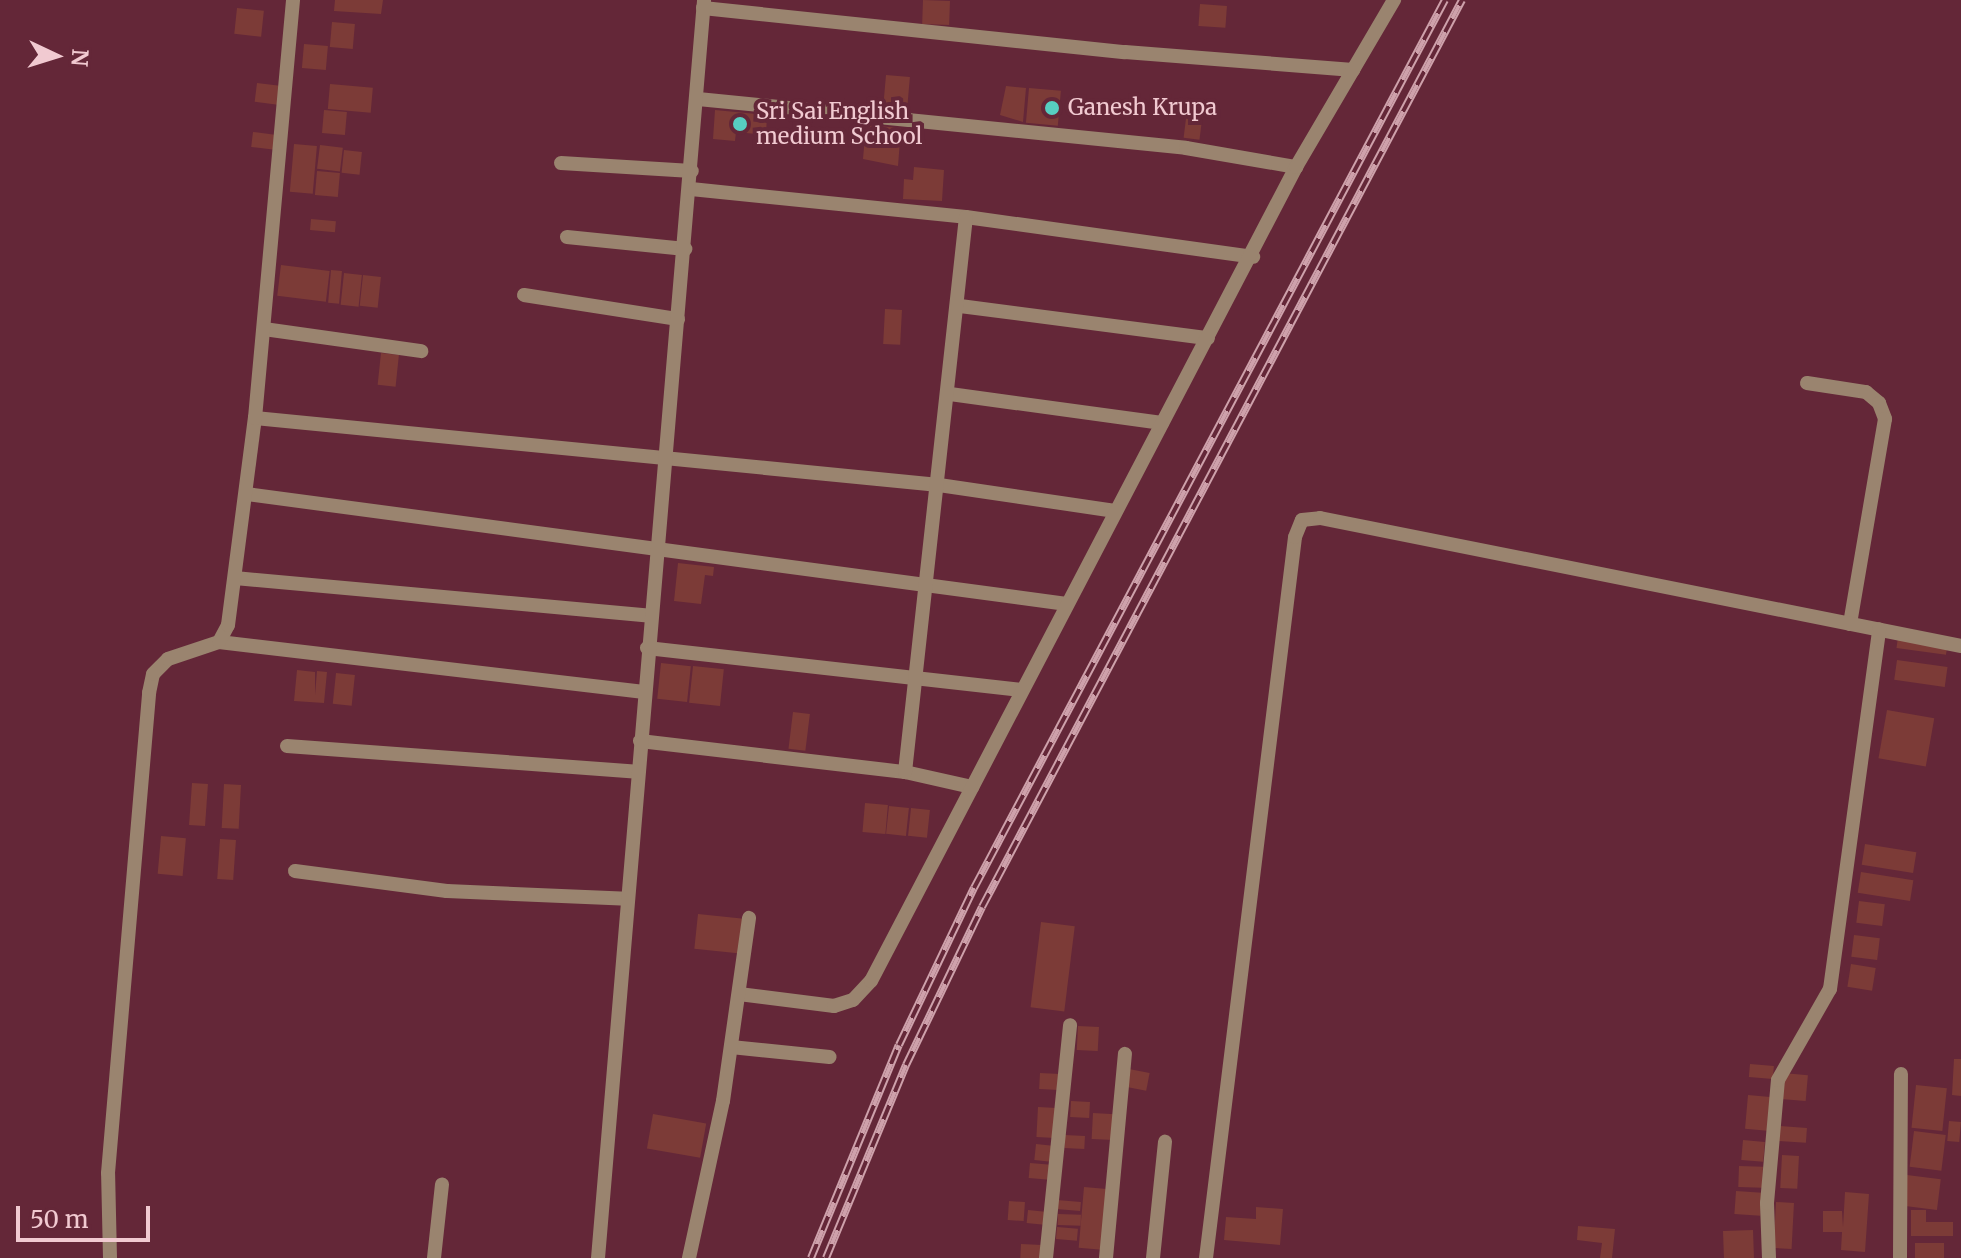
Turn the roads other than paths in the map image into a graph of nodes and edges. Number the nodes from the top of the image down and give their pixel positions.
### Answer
1 (293, 0) edge
2 (1394, 0) edge
3 (704, 4) edge
4 (1353, 70) junction
5 (698, 99) junction
6 (561, 163) dead end
7 (1296, 167) junction
8 (692, 171) junction
9 (691, 189) junction
10 (966, 217) junction
11 (567, 237) dead end
12 (685, 249) junction
13 (1253, 257) junction
14 (524, 295) dead end
15 (960, 306) junction
16 (678, 319) junction
17 (264, 329) junction
18 (1208, 338) junction
19 (421, 351) dead end
20 (1807, 383) dead end
21 (950, 394) junction
22 (255, 418) junction
23 (1162, 423) junction
24 (665, 460) junction
25 (939, 485) junction
26 (247, 494) junction
27 (1115, 511) junction
28 (655, 549) junction
29 (235, 578) junction
30 (929, 585) junction
31 (1067, 604) junction
32 (650, 616) junction
33 (1850, 624) junction
34 (1879, 629) junction
35 (219, 642) junction
36 (1961, 646) edge
37 (647, 648) junction
38 (917, 678) junction
39 (1022, 690) junction
40 (644, 692) junction
41 (640, 741) junction
42 (287, 746) dead end
43 (637, 772) junction
44 (905, 772) junction
45 (972, 787) junction
46 (295, 871) dead end
47 (627, 899) junction
48 (749, 918) dead end
49 (739, 994) junction
50 (1070, 1025) dead end
51 (731, 1047) junction
52 (1125, 1054) dead end
53 (829, 1057) dead end
54 (1901, 1074) dead end
55 (1165, 1142) dead end
56 (442, 1184) dead end
57 (110, 1258) edge
58 (434, 1258) edge
59 (598, 1258) edge
60 (689, 1258) edge
61 (1046, 1258) edge
62 (1106, 1258) edge
63 (1153, 1258) edge
64 (1206, 1258) edge
65 (1769, 1258) edge
66 (1900, 1258) edge

1 - 17 street
2 - 4 street
3 - 4 street
3 - 5 street
4 - 7 street
5 - 7 street
5 - 8 street
6 - 8 street
7 - 13 street
8 - 9 street
9 - 10 street
9 - 12 street
10 - 13 street
10 - 15 street
11 - 12 street
12 - 16 street
13 - 18 street
14 - 16 street
15 - 18 street
15 - 21 street
16 - 24 street
17 - 19 street
17 - 22 street
18 - 23 street
20 - 33 street
21 - 23 street
21 - 25 street
22 - 24 street
22 - 26 street
23 - 27 street
24 - 25 street
24 - 28 street
25 - 27 street
25 - 30 street
26 - 28 street
26 - 29 street
27 - 31 street
28 - 30 street
28 - 32 street
29 - 32 street
29 - 35 street
30 - 31 street
30 - 38 street
31 - 39 street
32 - 37 street
33 - 34 street
33 - 64 street
34 - 36 street
34 - 65 street
35 - 40 street
35 - 57 street
37 - 38 street
37 - 40 street
38 - 39 street
38 - 44 street
39 - 45 street
40 - 41 street
41 - 43 street
41 - 44 street
42 - 43 street
43 - 47 street
44 - 45 street
45 - 49 street
46 - 47 street
47 - 59 street
48 - 49 street
49 - 51 street
50 - 61 street
51 - 53 street
51 - 60 street
52 - 62 street
54 - 66 street
55 - 63 street
56 - 58 street

